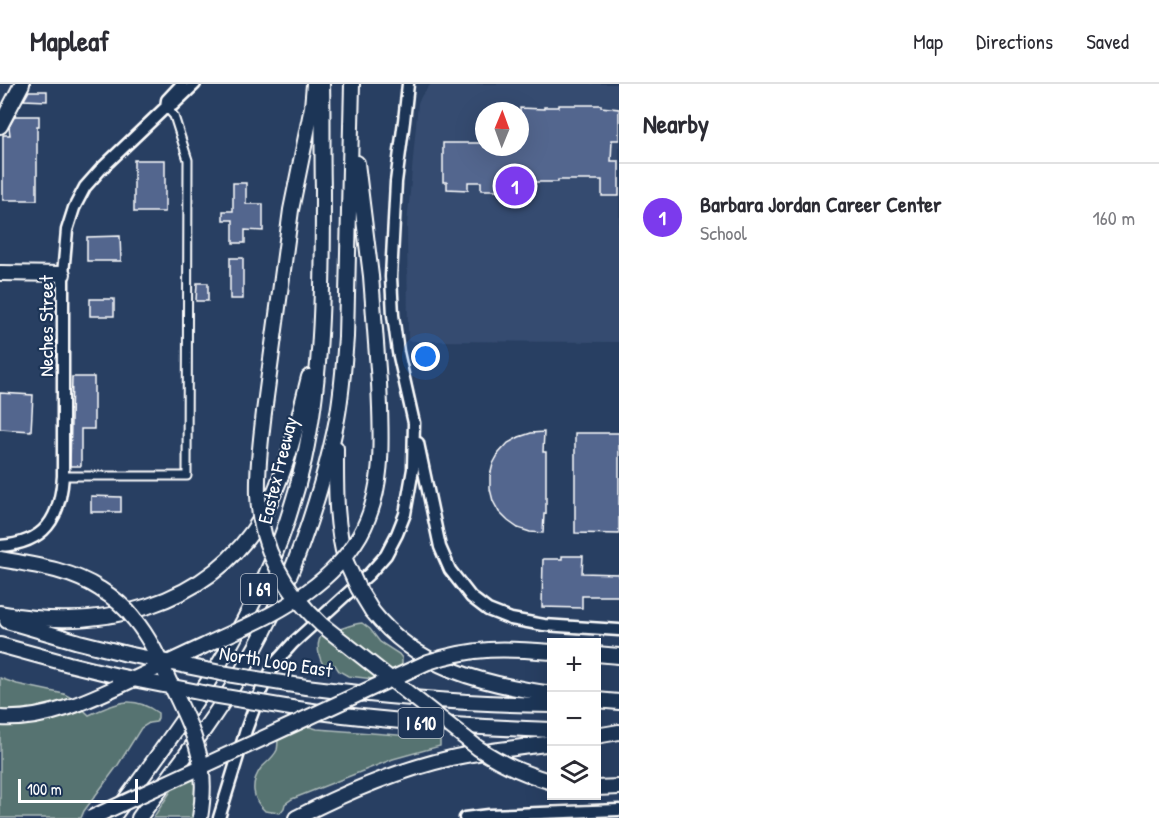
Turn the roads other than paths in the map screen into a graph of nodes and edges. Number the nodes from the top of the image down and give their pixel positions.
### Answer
1 (22, 84) edge
2 (182, 84) edge
3 (195, 84) edge
4 (314, 84) edge
5 (322, 84) edge
6 (352, 84) edge
7 (408, 84) edge
8 (166, 106) junction
9 (351, 111) junction
10 (0, 126) edge
11 (0, 273) edge
12 (63, 274) junction
13 (320, 325) junction
14 (337, 420) junction
15 (414, 423) junction
16 (63, 476) junction
17 (0, 546) edge
18 (0, 559) edge
19 (0, 613) edge
20 (0, 619) edge
21 (619, 630) edge
22 (0, 645) edge
23 (547, 651) edge
24 (601, 654) edge
25 (619, 656) edge
26 (547, 693) edge
27 (601, 701) edge
28 (619, 703) edge
29 (547, 705) edge
30 (601, 705) edge
31 (0, 718) edge
32 (547, 730) edge
33 (601, 730) edge
34 (619, 731) edge
35 (601, 735) edge
36 (547, 744) edge
37 (547, 780) edge
38 (619, 787) edge
39 (601, 788) edge
40 (619, 810) edge
41 (91, 818) edge
42 (112, 818) edge
43 (139, 818) edge
44 (200, 818) edge
45 (219, 818) edge
46 (296, 818) edge
47 (465, 818) edge

1 - 10 highway
2 - 8 main road, Neches Street
3 - 8 main road, Neches Street
4 - 37 highway, bridge
5 - 13 highway, Eastex Freeway / I 69
6 - 9 highway, I 69
7 - 15 main road
8 - 12 main road, Neches Street
8 - 16 street
9 - 14 highway, I 69
9 - 31 highway, bridge
11 - 12 highway
12 - 16 main road, Neches Street
13 - 19 highway
13 - 42 highway, Eastex Freeway / I 69
14 - 26 highway, bridge
14 - 43 highway, I 69
15 - 21 main road
15 - 45 main road
16 - 17 main road, Neches Street
18 - 44 highway, bridge
20 - 29 highway, North Loop East / I 610, bridge
22 - 32 highway, I 610, bridge
23 - 41 highway, bridge
24 - 25 highway
27 - 28 highway
28 - 30 highway
33 - 34 highway
34 - 35 highway
36 - 46 highway
38 - 39 highway
40 - 47 main road

